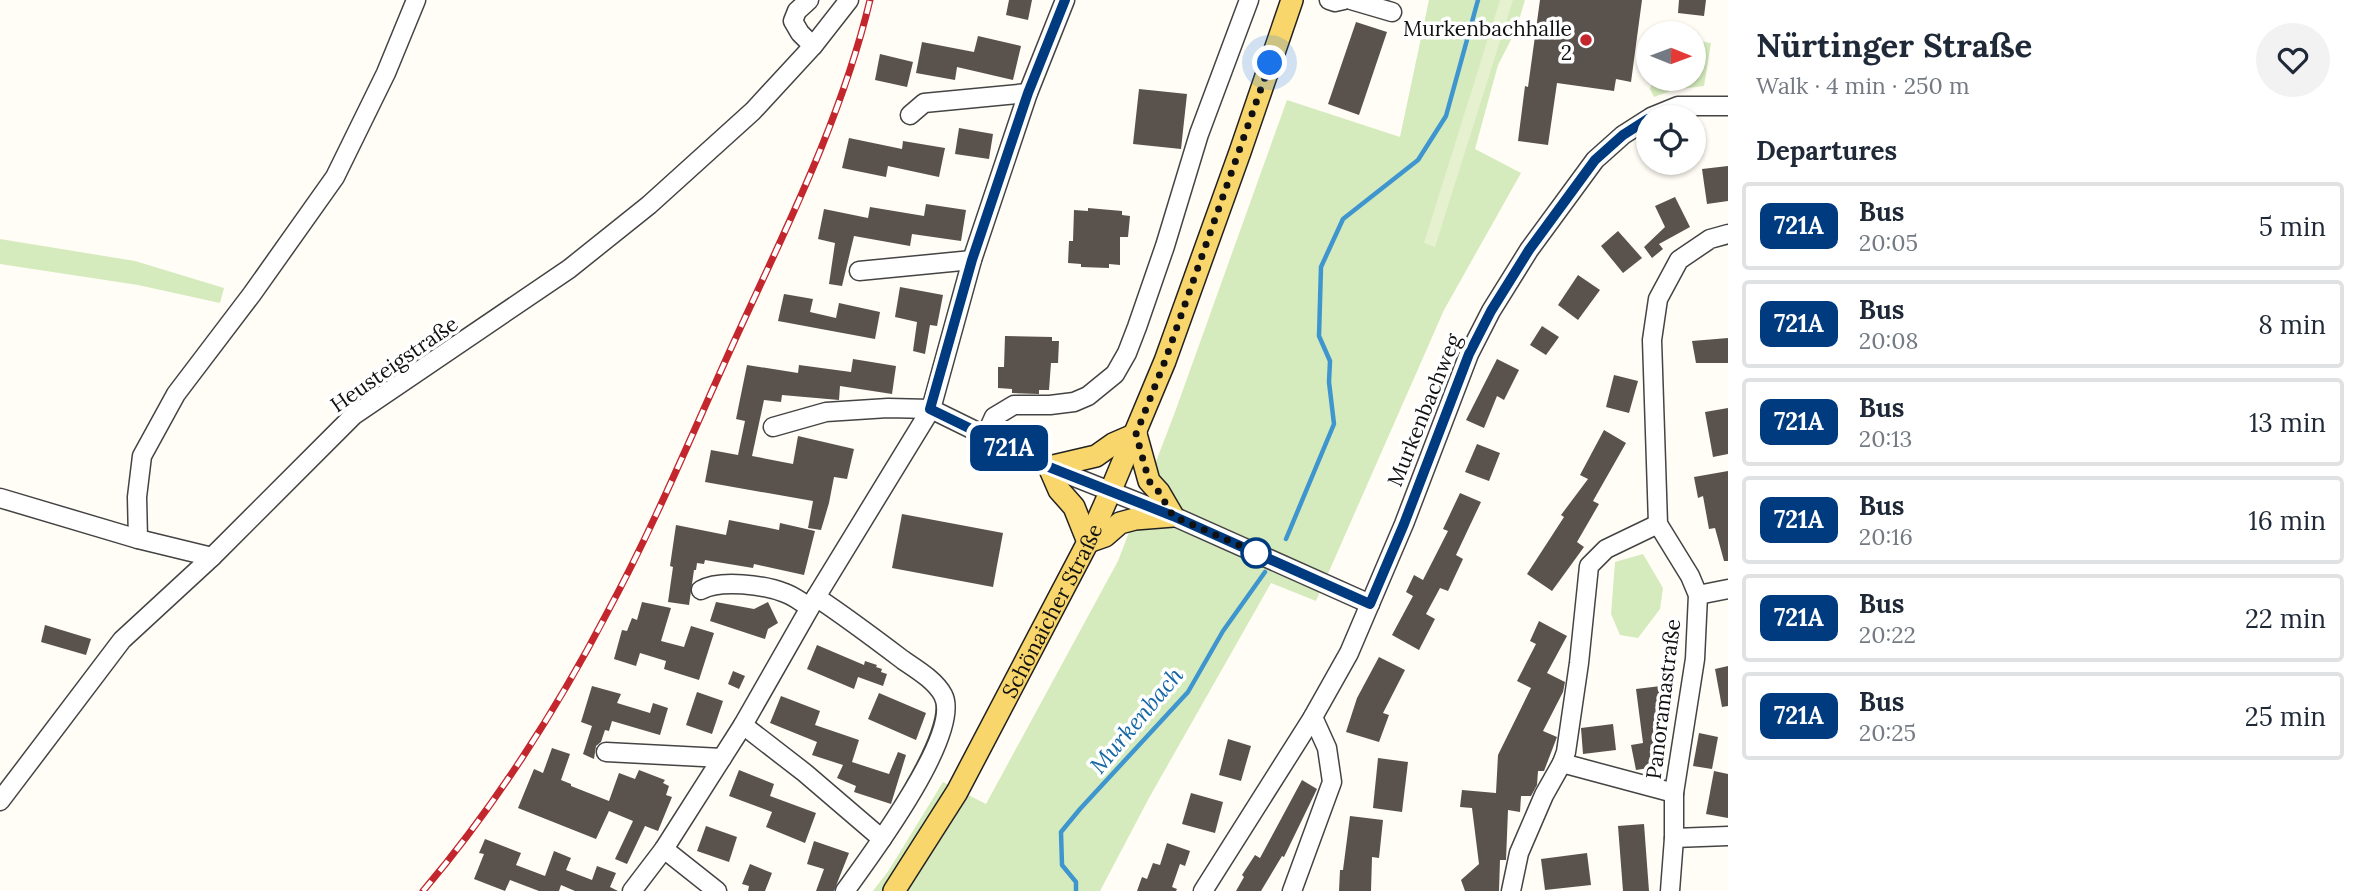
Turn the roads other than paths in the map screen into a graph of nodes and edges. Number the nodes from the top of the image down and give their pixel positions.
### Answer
1 (416, 0) edge
2 (809, 0) edge
3 (849, 0) edge
4 (1065, 0) edge
5 (1249, 0) edge
6 (1292, 0) edge
7 (1329, 0) edge
8 (1344, 0) edge
9 (1351, 0) edge
10 (1392, 12) dead end
11 (813, 46) junction
12 (1028, 93) junction
13 (1706, 106) edge
14 (1728, 106) edge
15 (910, 115) dead end
16 (1636, 127) edge
17 (1728, 234) edge
18 (972, 260) junction
19 (859, 271) dead end
20 (930, 409) junction
21 (774, 427) dead end
22 (1136, 434) junction
23 (985, 437) junction
24 (1049, 467) junction
25 (1111, 490) junction
26 (0, 498) edge
27 (1173, 516) junction
28 (1658, 524) junction
29 (138, 539) junction
30 (1088, 542) junction
31 (212, 557) junction
32 (1728, 589) edge
33 (701, 590) dead end
34 (1698, 595) junction
35 (813, 602) junction
36 (1370, 604) junction
37 (1313, 717) junction
38 (743, 724) junction
39 (606, 752) dead end
40 (722, 758) junction
41 (1562, 763) junction
42 (1674, 793) junction
43 (0, 801) edge
44 (1728, 836) edge
45 (1674, 838) junction
46 (882, 839) junction
47 (664, 849) junction
48 (632, 891) edge
49 (717, 891) edge
50 (845, 891) edge
51 (894, 891) edge
52 (1203, 891) edge
53 (1292, 891) edge
54 (1511, 891) edge
55 (1670, 891) edge

1 - 29 street
2 - 11 street
3 - 11 street, Heusteigstraße
4 - 12 street
5 - 23 street
6 - 22 main road, Schönaicher Straße
7 - 8 street
9 - 10 street
11 - 31 street, Heusteigstraße
12 - 15 street
12 - 18 street
13 - 14 street, Murkenbachweg
16 - 36 street, Murkenbachweg
17 - 28 street, Panoramastraße
18 - 19 street
18 - 20 street
20 - 21 street
20 - 23 street
20 - 35 street
22 - 24 main road
22 - 25 main road, Schönaicher Straße
22 - 27 main road
23 - 24 street
24 - 25 street
24 - 30 main road
25 - 27 street
25 - 30 main road, Schönaicher Straße
26 - 29 street
27 - 30 main road
27 - 36 street
28 - 34 street, Panoramastraße
28 - 41 street
29 - 31 street
30 - 51 main road, Schönaicher Straße
31 - 43 street, Heusteigstraße
32 - 34 street
33 - 35 street
34 - 42 street, Panoramastraße
35 - 38 street
35 - 46 street
36 - 37 street, Murkenbachweg
37 - 52 street, Murkenbachweg
37 - 53 street
38 - 40 street
38 - 46 street
39 - 40 street
40 - 47 street
41 - 42 street
41 - 54 street
42 - 45 street, Panoramastraße
44 - 45 street
45 - 55 street, Panoramastraße
46 - 50 street
47 - 48 street
47 - 49 street

